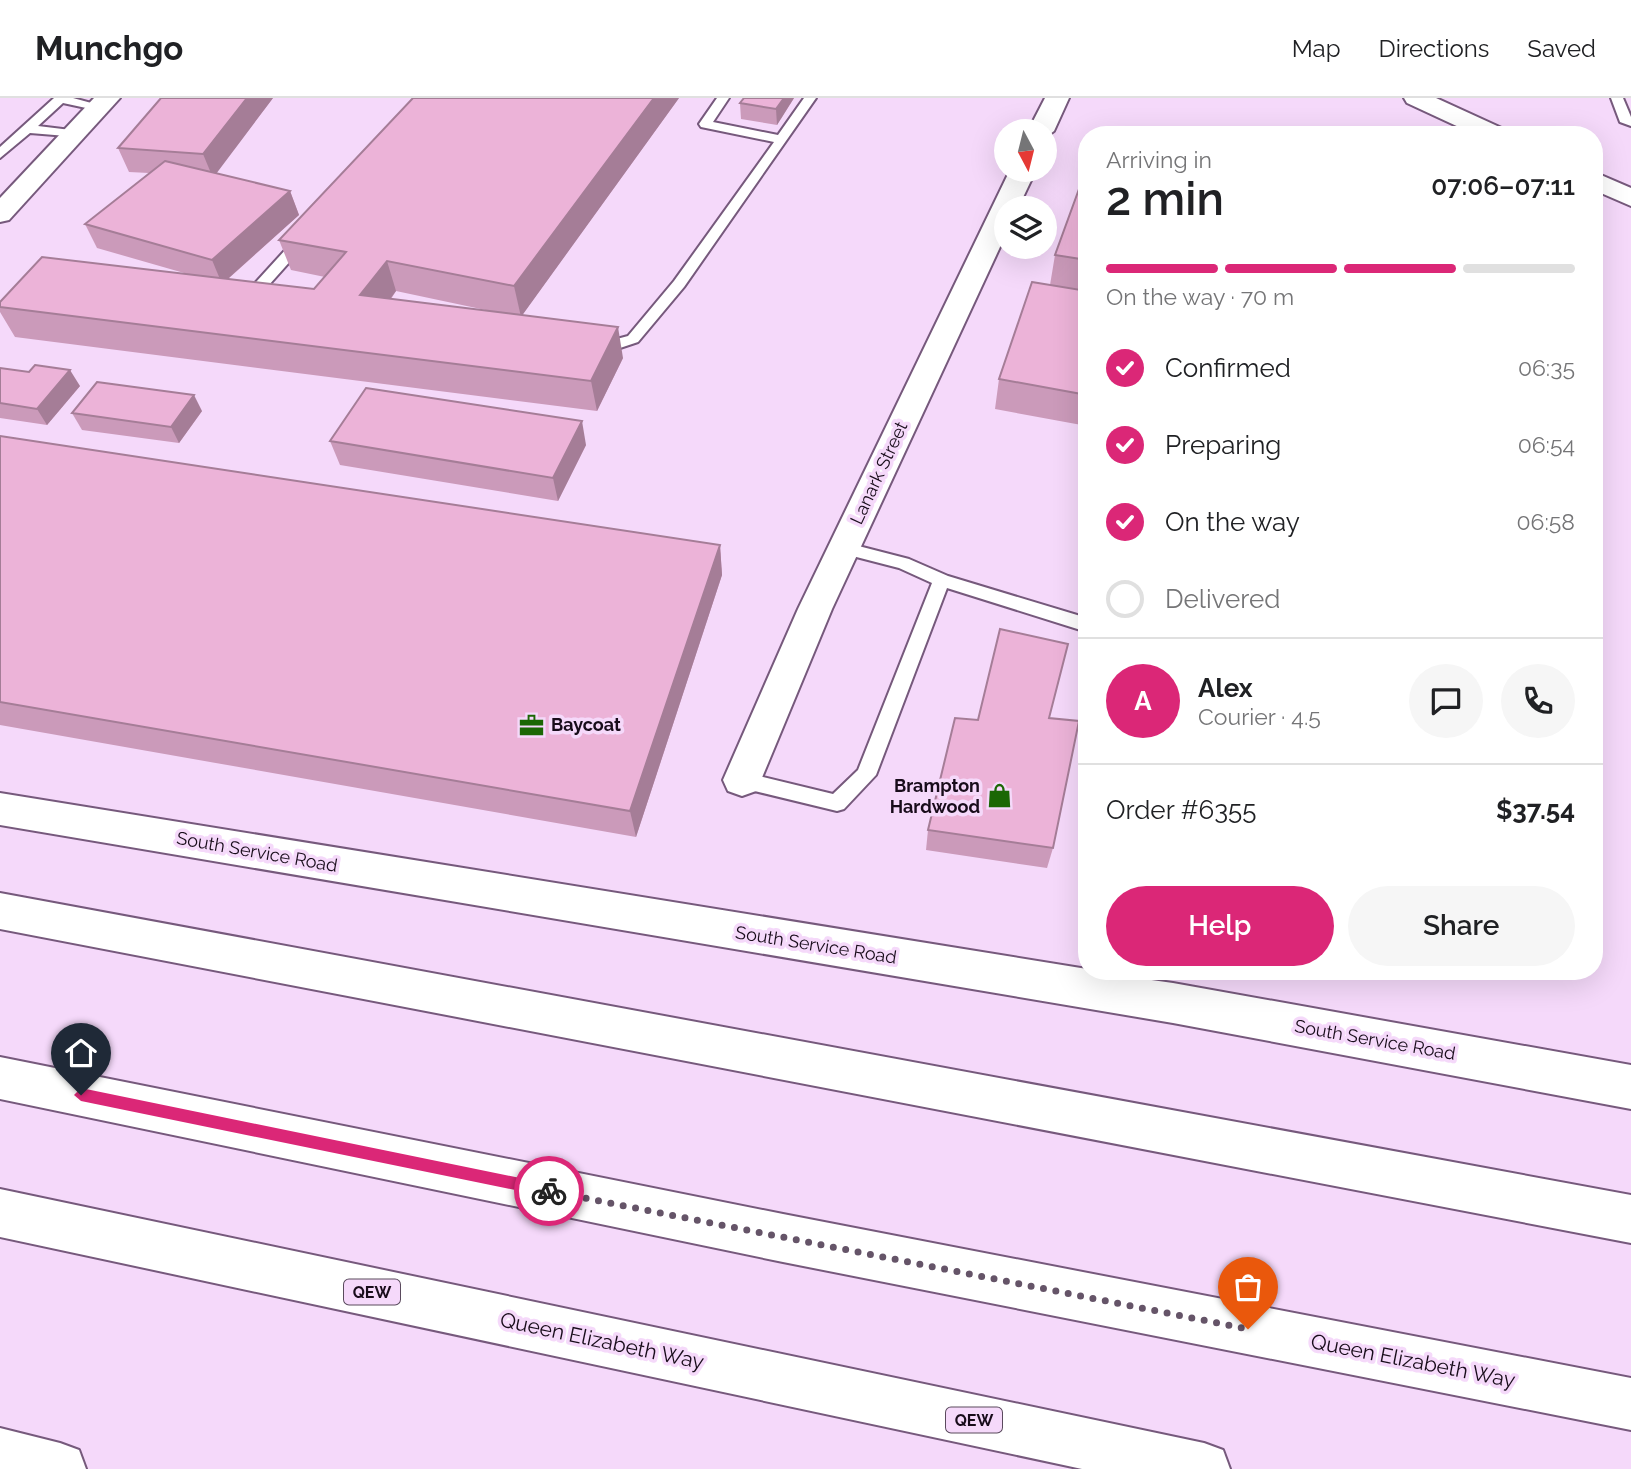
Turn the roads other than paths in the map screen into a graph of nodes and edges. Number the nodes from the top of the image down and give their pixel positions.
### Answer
1 (723, 98) edge
2 (810, 98) edge
3 (1057, 98) edge
4 (1416, 98) edge
5 (1617, 98) edge
6 (60, 99) edge
7 (104, 102) edge
8 (1047, 119) edge
9 (1631, 122) edge
10 (1477, 126) edge
11 (28, 129) junction
12 (75, 134) junction
13 (782, 140) junction
14 (0, 154) edge
15 (1017, 182) edge
16 (1603, 184) edge
17 (1631, 198) edge
18 (0, 214) edge
19 (312, 229) edge
20 (274, 300) edge
21 (583, 345) edge
22 (843, 548) junction
23 (942, 580) junction
24 (1078, 622) edge
25 (742, 780) joint
26 (0, 809) edge
27 (0, 911) edge
28 (0, 1078) edge
29 (1631, 1087) edge
30 (0, 1213) edge
31 (1631, 1219) edge
32 (1631, 1404) edge
33 (0, 1454) edge
34 (60, 1469) edge
35 (1204, 1469) edge

1 - 13 lane
2 - 13 lane
3 - 8 main road
4 - 10 main road
5 - 9 lane
6 - 7 lane
6 - 11 lane
7 - 12 main road
11 - 12 lane
11 - 14 lane
12 - 18 main road
13 - 21 lane
15 - 22 main road, Lanark Street
16 - 17 main road
19 - 20 lane
22 - 23 lane
22 - 25 main road, Lanark Street
23 - 24 lane
23 - 25 lane
26 - 29 main road, South Service Road
27 - 31 main road
28 - 32 main road, Queen Elizabeth Way
30 - 35 main road, Queen Elizabeth Way / QEW
33 - 34 main road

